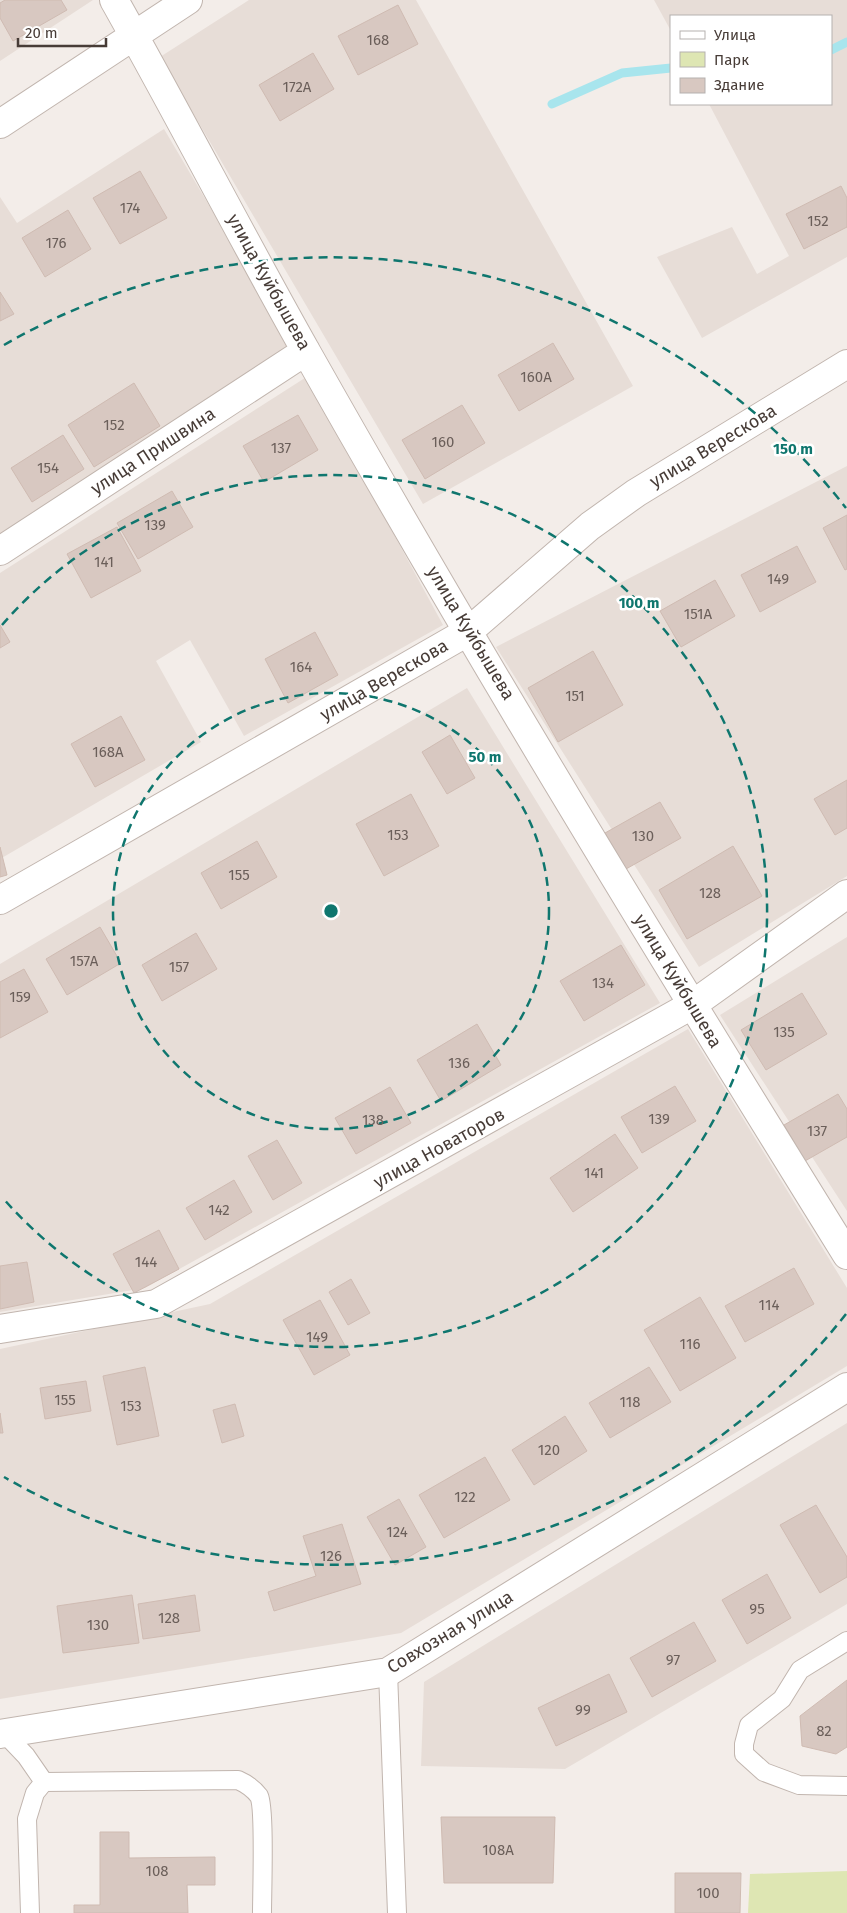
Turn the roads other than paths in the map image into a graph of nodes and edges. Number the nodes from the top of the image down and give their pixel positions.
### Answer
1 (114, 0) edge
2 (188, 0) edge
3 (134, 34) junction
4 (0, 124) edge
5 (306, 351) junction
6 (847, 364) edge
7 (0, 551) edge
8 (469, 631) junction
9 (847, 894) edge
10 (0, 900) edge
11 (692, 1006) junction
12 (847, 1255) edge
13 (0, 1329) edge
14 (847, 1387) edge
15 (847, 1641) edge
16 (388, 1672) junction
17 (2, 1734) edge
18 (44, 1782) junction
19 (847, 1786) edge
20 (30, 1913) edge
21 (262, 1913) edge
22 (396, 1913) edge

1 - 3 street, улица Куйбышева
2 - 3 street
3 - 4 street
3 - 5 street, улица Куйбышева
5 - 7 street, улица Пришвина
5 - 8 street, улица Куйбышева
6 - 8 street, улица Верескова
8 - 10 street, улица Верескова
8 - 11 street, улица Куйбышева
9 - 11 street, улица Новаторов
11 - 12 street, улица Куйбышева
11 - 13 street, улица Новаторов
14 - 16 street, Совхозная улица
15 - 19 lane
16 - 17 street, Совхозная улица
16 - 22 lane
17 - 18 lane
18 - 20 lane
18 - 21 lane

